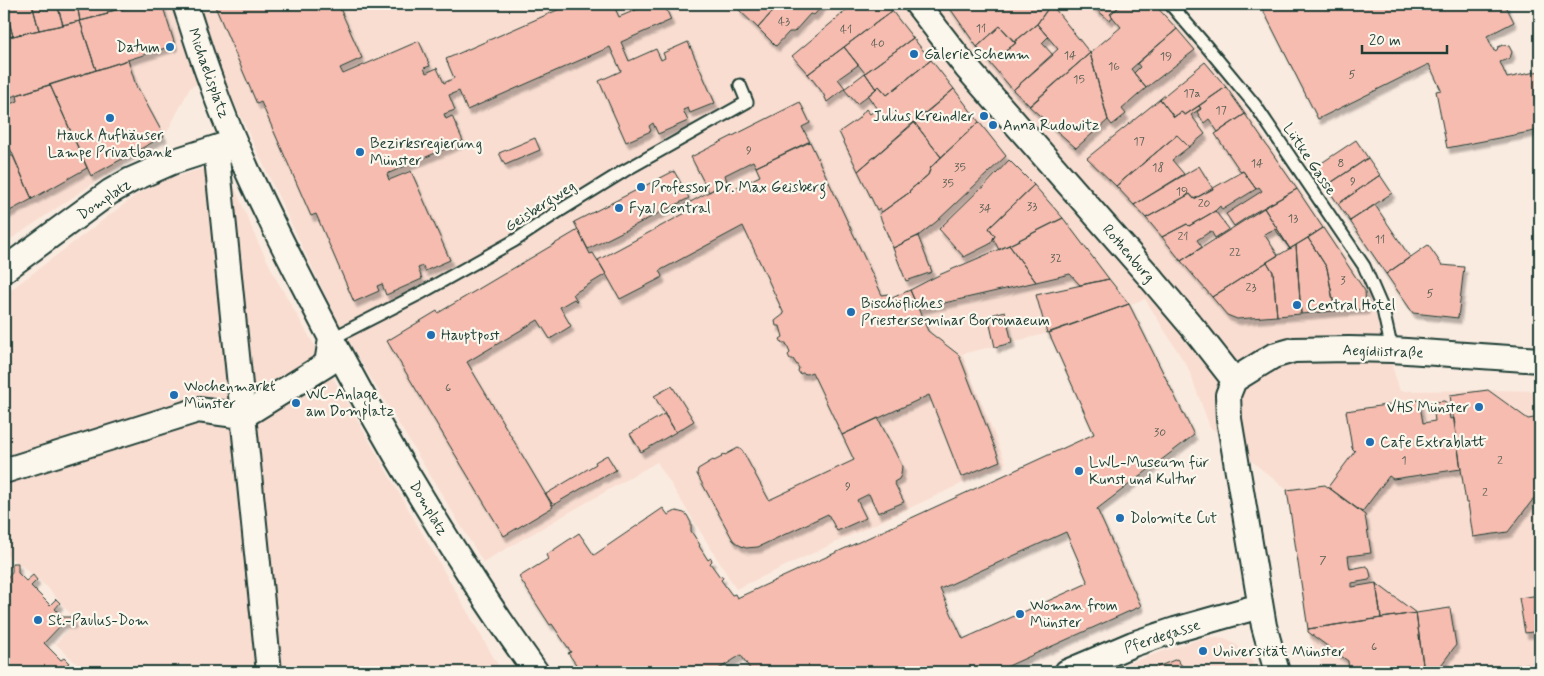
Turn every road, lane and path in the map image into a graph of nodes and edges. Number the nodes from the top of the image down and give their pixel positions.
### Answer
1 (185, 4) edge
2 (917, 4) edge
3 (1170, 4) edge
4 (740, 85) dead end
5 (225, 145) junction
6 (4, 270) edge
7 (331, 340) junction
8 (1392, 350) junction
9 (1540, 360) edge
10 (1234, 380) junction
11 (243, 416) junction
12 (4, 471) edge
13 (1260, 606) junction
14 (265, 632) junction
15 (1272, 668) edge
16 (259, 672) edge
17 (269, 672) edge
18 (536, 672) edge
19 (1067, 672) edge

1 - 5 street, Michaelisplatz
2 - 10 street, Rothenburg
3 - 8 lane, Lütke Gasse
4 - 7 lane, Geisbergweg
5 - 6 street, Domplatz
5 - 7 street, Domplatz
5 - 11 street
7 - 11 street
7 - 18 street, Domplatz
8 - 9 street, Aegidiistraße
8 - 10 street, Aegidiistraße
10 - 13 street
11 - 12 street
11 - 14 street
13 - 15 street
13 - 19 street, Pferdegasse
14 - 16 street
14 - 17 street

